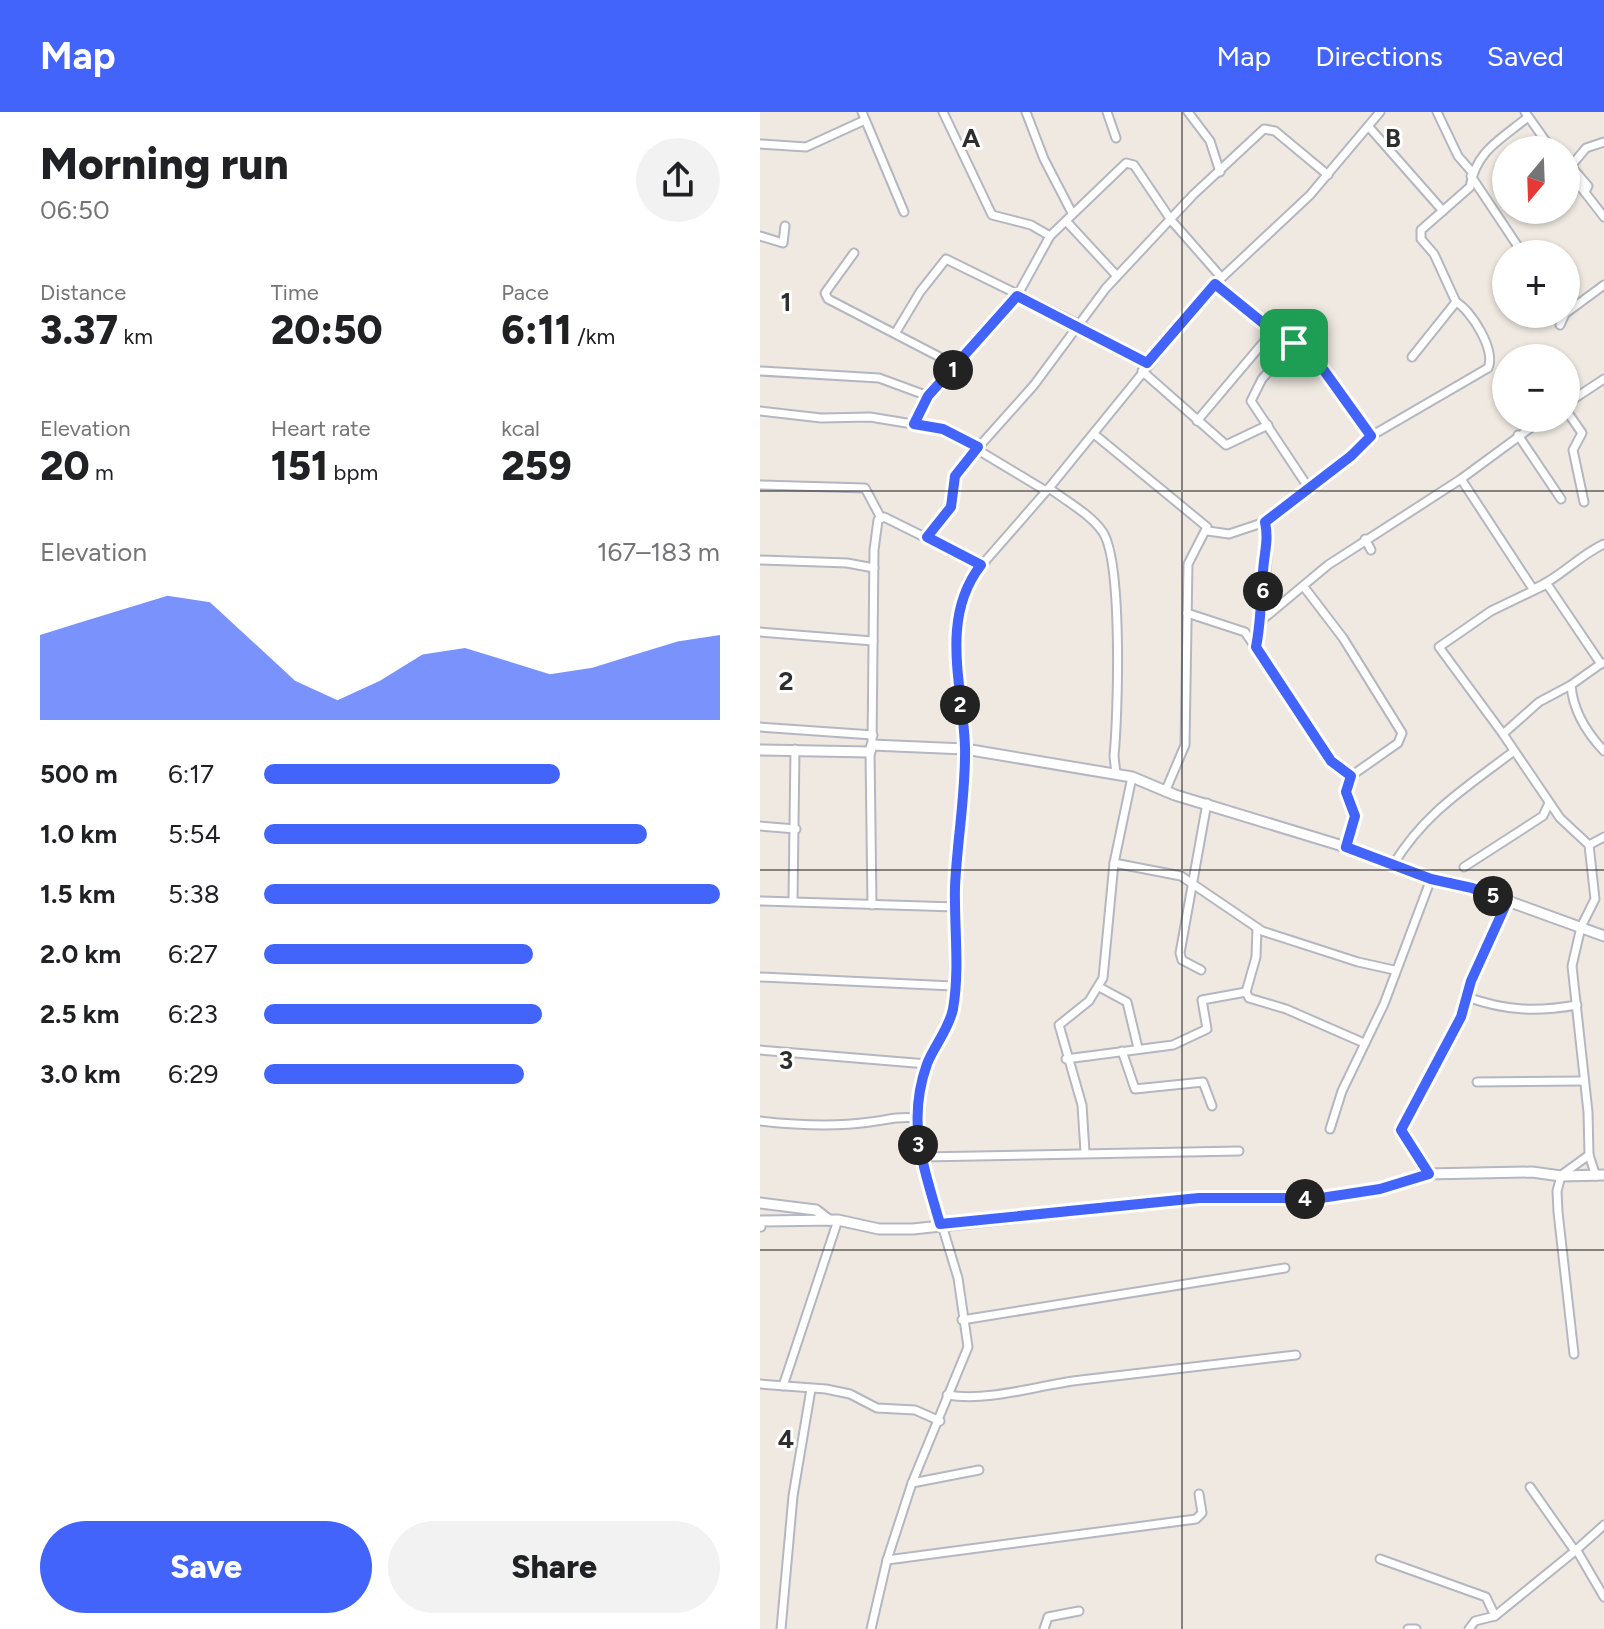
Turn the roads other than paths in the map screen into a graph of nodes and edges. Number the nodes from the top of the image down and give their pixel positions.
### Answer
1 (943, 112) edge
2 (1026, 112) edge
3 (1107, 112) edge
4 (1188, 112) edge
5 (1380, 112) edge
6 (1437, 112) edge
7 (1526, 114) edge
8 (864, 116) edge
9 (1369, 127) junction
10 (1542, 136) edge
11 (1116, 138) dead end
12 (1604, 142) edge
13 (760, 144) edge
14 (1220, 172) junction
15 (1471, 173) junction
16 (1328, 175) junction
17 (1580, 186) edge
18 (1585, 192) junction
19 (1443, 211) junction
20 (904, 212) dead end
21 (1072, 213) junction
22 (1604, 217) edge
23 (1171, 220) junction
24 (1066, 221) junction
25 (785, 226) dead end
26 (760, 236) edge
27 (1050, 236) junction
28 (1514, 240) edge
29 (854, 253) dead end
30 (1117, 276) junction
31 (1221, 277) junction
32 (1215, 284) junction
33 (1604, 285) edge
34 (1017, 296) junction
35 (1456, 302) junction
36 (1580, 303) edge
37 (1078, 324) junction
38 (1273, 331) junction
39 (896, 332) junction
40 (1294, 343) junction
41 (1412, 357) dead end
42 (957, 366) junction
43 (1144, 367) junction
44 (760, 371) edge
45 (1604, 379) edge
46 (928, 396) junction
47 (1580, 397) edge
48 (760, 411) edge
49 (1197, 421) junction
50 (914, 424) junction
51 (1268, 425) junction
52 (1580, 430) edge
53 (1523, 432) edge
54 (1094, 434) junction
55 (1518, 435) junction
56 (1371, 436) junction
57 (978, 447) junction
58 (1461, 479) junction
59 (760, 485) edge
60 (1308, 487) junction
61 (1048, 490) junction
62 (1561, 499) dead end
63 (1584, 502) dead end
64 (881, 518) junction
65 (1265, 522) junction
66 (1208, 531) junction
67 (927, 537) junction
68 (1365, 539) junction
69 (1604, 544) edge
70 (1371, 550) dead end
71 (760, 560) edge
72 (981, 565) junction
73 (874, 568) junction
74 (1304, 587) junction
75 (1187, 613) junction
76 (1261, 623) junction
77 (760, 632) edge
78 (1245, 632) junction
79 (873, 641) junction
80 (1256, 647) junction
81 (1603, 663) edge
82 (1571, 685) junction
83 (760, 727) edge
84 (1503, 734) junction
85 (872, 744) junction
86 (795, 749) junction
87 (965, 749) junction
88 (760, 750) edge
89 (1514, 751) junction
90 (1604, 751) edge
91 (1116, 774) junction
92 (1351, 776) junction
93 (1132, 777) junction
94 (1165, 792) junction
95 (1207, 803) junction
96 (1549, 803) junction
97 (1543, 816) junction
98 (1560, 818) junction
99 (760, 826) edge
100 (796, 829) junction
101 (1604, 837) edge
102 (1589, 845) junction
103 (1346, 847) junction
104 (1114, 863) junction
105 (1393, 865) junction
106 (1464, 867) dead end
107 (1431, 879) junction
108 (1193, 885) junction
109 (760, 901) edge
110 (793, 901) junction
111 (1507, 902) junction
112 (872, 905) junction
113 (956, 907) junction
114 (1581, 927) junction
115 (1257, 928) junction
116 (1604, 936) edge
117 (1201, 970) dead end
118 (1394, 970) junction
119 (760, 977) edge
120 (953, 986) junction
121 (1099, 987) junction
122 (1246, 992) junction
123 (1467, 997) junction
124 (1577, 1005) junction
125 (1364, 1043) junction
126 (1138, 1048) junction
127 (760, 1050) edge
128 (1122, 1051) junction
129 (1066, 1059) junction
130 (927, 1064) junction
131 (1583, 1081) junction
132 (1477, 1082) dead end
133 (1212, 1106) dead end
134 (915, 1118) junction
135 (760, 1121) edge
136 (1330, 1129) dead end
137 (1239, 1151) dead end
138 (1085, 1152) junction
139 (1589, 1155) junction
140 (921, 1157) junction
141 (1429, 1174) junction
142 (1560, 1176) junction
143 (1600, 1176) edge
144 (760, 1203) edge
145 (833, 1220) junction
146 (940, 1224) junction
147 (761, 1225) edge
148 (1285, 1268) dead end
149 (962, 1320) junction
150 (1574, 1354) dead end
151 (1296, 1355) dead end
152 (760, 1384) edge
153 (783, 1386) junction
154 (811, 1389) junction
155 (947, 1395) junction
156 (940, 1421) junction
157 (979, 1470) dead end
158 (912, 1483) junction
159 (1530, 1487) dead end
160 (1199, 1494) dead end
161 (1604, 1525) edge
162 (1576, 1550) junction
163 (1380, 1559) dead end
164 (887, 1560) junction
165 (1604, 1570) edge
166 (1592, 1575) junction
167 (1604, 1597) edge
168 (1079, 1611) dead end
169 (1495, 1616) junction
170 (781, 1629) edge
171 (871, 1629) edge
172 (1044, 1629) edge
173 (1408, 1629) edge
174 (1416, 1629) edge
175 (1469, 1629) edge

1 - 27 street
2 - 21 street
3 - 11 street
4 - 14 street
5 - 9 street
6 - 15 street
7 - 10 street
7 - 15 street
8 - 13 street
8 - 20 street
9 - 16 street
9 - 19 street
12 - 18 street
14 - 16 street
14 - 23 street
15 - 19 street
15 - 28 street
16 - 31 street
17 - 18 street
18 - 22 street
19 - 35 street
21 - 23 street
21 - 24 street
23 - 30 street
23 - 31 street
24 - 27 street
24 - 30 street
25 - 26 street
27 - 34 street
29 - 39 street
30 - 37 street
31 - 32 street
32 - 38 street
32 - 43 street
33 - 36 street
34 - 37 street
34 - 39 street
34 - 42 street
35 - 41 street
35 - 56 street
37 - 43 street
37 - 57 street
38 - 40 street
38 - 49 street
39 - 42 street
40 - 51 street
40 - 56 street
42 - 46 street
43 - 49 street
43 - 54 street
44 - 46 street
45 - 47 street
46 - 50 street
48 - 50 street
49 - 51 street
50 - 57 street
51 - 60 street
52 - 63 street
53 - 55 street
54 - 61 street
54 - 66 street
55 - 58 street
55 - 62 street
56 - 60 street
57 - 61 street
57 - 67 street
58 - 68 street
58 - 69 street
59 - 64 street
60 - 65 street
61 - 72 street
61 - 91 street
64 - 67 street
64 - 73 street
65 - 66 street
65 - 76 street
66 - 75 street
67 - 72 street
68 - 70 street
68 - 74 street
71 - 73 street
72 - 87 street
73 - 79 street
74 - 76 street
74 - 92 street
75 - 78 street
75 - 94 street
76 - 78 street
76 - 80 street
77 - 79 street
78 - 80 street
79 - 85 street
80 - 92 street
81 - 82 street
81 - 84 street
82 - 84 street
82 - 90 street
83 - 85 street
84 - 89 street
85 - 86 street
85 - 87 street
85 - 112 street
86 - 88 street
86 - 100 street
87 - 91 street
87 - 113 street
89 - 96 street
89 - 105 street
91 - 93 street
92 - 103 street
93 - 94 street
93 - 104 street
94 - 95 street
95 - 103 street
95 - 108 street
96 - 97 street
96 - 98 street
97 - 98 street
97 - 106 street
98 - 102 street
99 - 100 street
100 - 110 street
101 - 102 street
102 - 114 street
103 - 105 street
104 - 108 street
104 - 121 street
105 - 107 street
107 - 111 street
107 - 118 street
108 - 115 street
108 - 117 street
109 - 110 street
110 - 112 street
111 - 114 street
111 - 123 street
112 - 113 street
113 - 120 street
114 - 116 street
114 - 124 street
115 - 118 street
115 - 122 street
118 - 125 street
119 - 120 street
120 - 130 street
121 - 126 street
121 - 129 street
122 - 125 street
122 - 126 street
123 - 124 street
123 - 141 street
124 - 131 street
125 - 136 street
126 - 128 street
127 - 130 street
128 - 129 street
128 - 133 street
129 - 138 street
130 - 134 street
131 - 132 street
131 - 139 street
134 - 135 street
134 - 140 street
137 - 138 street
138 - 140 street
139 - 142 street
139 - 143 street
140 - 146 street
141 - 142 street
141 - 146 street
142 - 143 street
142 - 150 street
144 - 145 street
145 - 146 street
145 - 147 street
145 - 153 street
146 - 149 street
148 - 149 street
149 - 155 street
151 - 155 street
152 - 153 street
153 - 154 street
154 - 156 street
154 - 170 street
155 - 156 street
156 - 158 street
157 - 158 street
158 - 164 street
159 - 162 street
160 - 164 street
161 - 162 street
162 - 166 street
162 - 169 street
163 - 169 street
164 - 171 street
165 - 166 street
166 - 167 street
168 - 172 street
169 - 175 street
173 - 174 street

